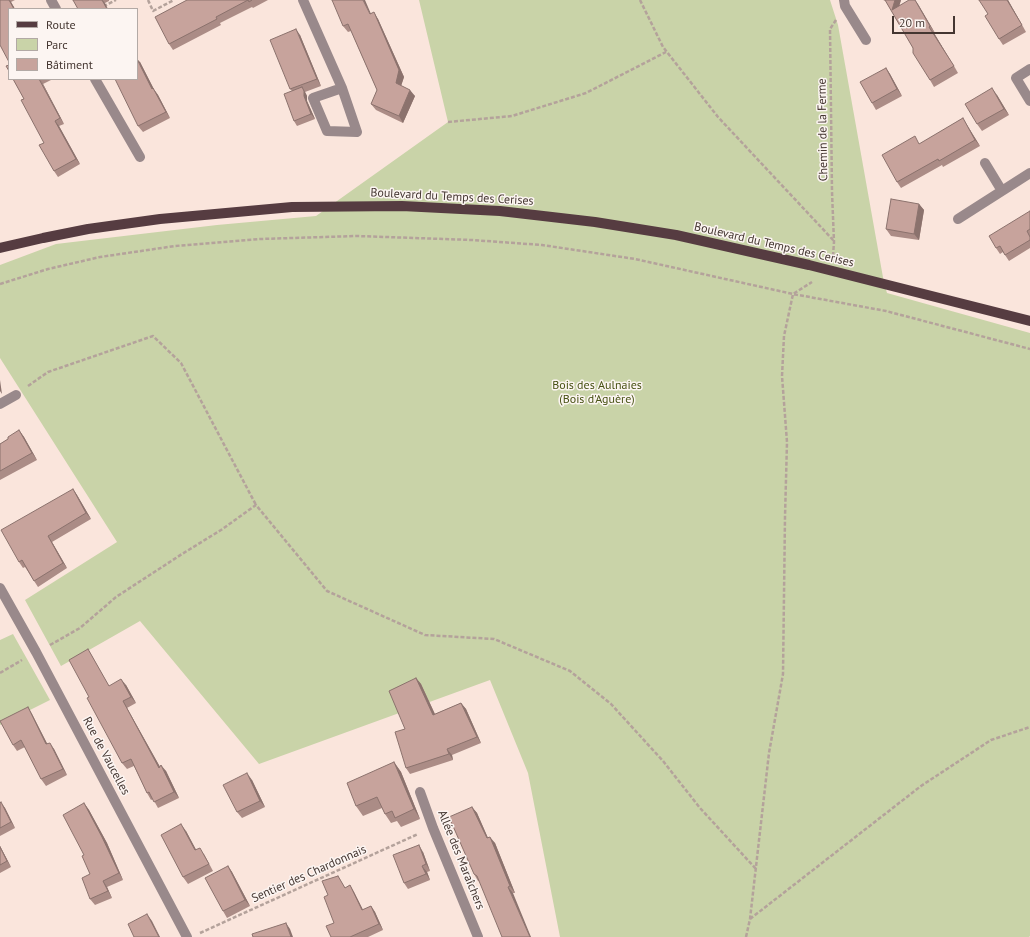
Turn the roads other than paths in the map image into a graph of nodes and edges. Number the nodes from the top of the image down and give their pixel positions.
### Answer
1 (303, 0) edge
2 (844, 0) edge
3 (866, 40) dead end
4 (1030, 69) edge
5 (96, 80) edge
6 (342, 88) junction
7 (1030, 101) edge
8 (140, 157) dead end
9 (985, 162) dead end
10 (1030, 173) edge
11 (1002, 190) junction
12 (958, 219) dead end
13 (3, 248) edge
14 (1030, 321) edge
15 (16, 395) road end
16 (0, 404) edge
17 (0, 588) edge
18 (420, 792) dead end
19 (187, 937) edge
20 (478, 937) edge

1 - 6 street
2 - 3 street
4 - 7 street
5 - 8 street
6 - 6 street
9 - 11 street
10 - 11 street
11 - 12 street
13 - 14 main road, Boulevard du Temps des Cerises
15 - 16 street
17 - 19 street, Rue de Vaucelles
18 - 20 street, Allée des Maraîchers

